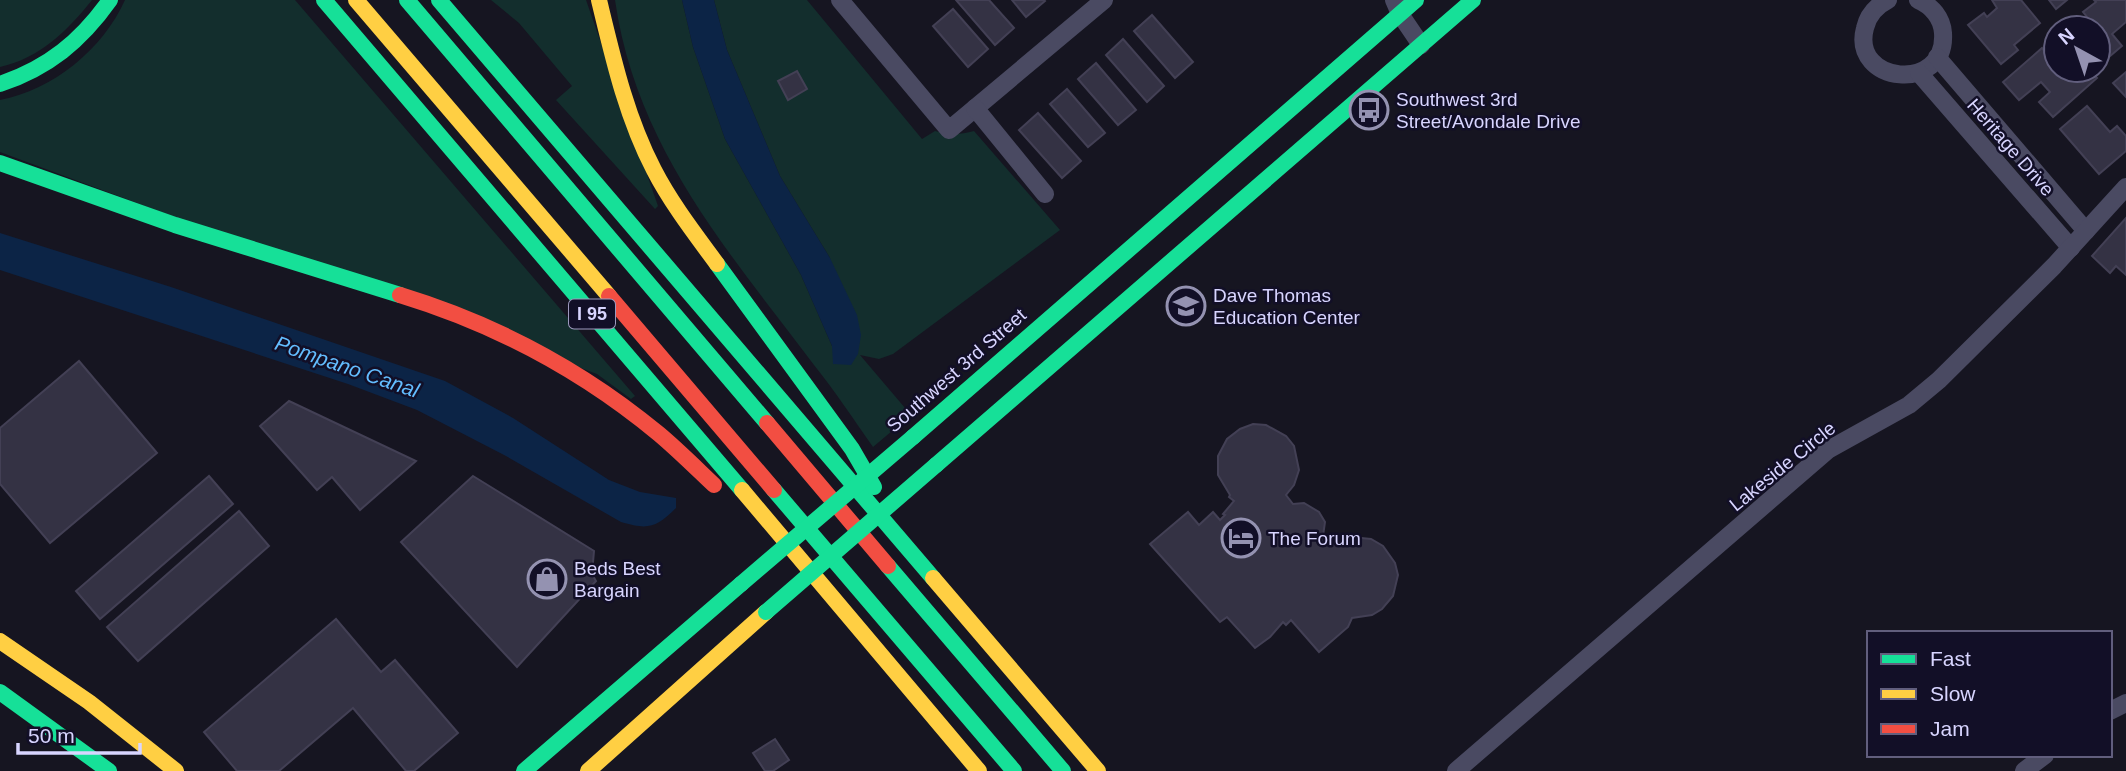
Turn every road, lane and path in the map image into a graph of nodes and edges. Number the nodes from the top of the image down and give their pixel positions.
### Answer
1 (110, 0) edge
2 (324, 0) edge
3 (356, 0) edge
4 (407, 0) edge
5 (439, 0) edge
6 (599, 0) edge
7 (840, 0) edge
8 (1104, 0) edge
9 (1416, 0) edge
10 (1473, 0) edge
11 (1888, 0) edge
12 (1918, 0) edge
13 (1397, 7) edge
14 (1421, 45) junction
15 (1937, 57) junction
16 (1919, 73) junction
17 (0, 84) edge
18 (975, 108) junction
19 (0, 163) edge
20 (0, 177) edge
21 (2126, 187) edge
22 (1045, 194) dead end
23 (175, 225) junction
24 (2086, 231) junction
25 (2071, 248) junction
26 (915, 558) junction
27 (860, 628) junction
28 (0, 641) edge
29 (0, 692) edge
30 (2042, 757) edge
31 (109, 771) edge
32 (176, 771) edge
33 (524, 771) edge
34 (588, 771) edge
35 (979, 771) edge
36 (1014, 771) edge
37 (1063, 771) edge
38 (1098, 771) edge
39 (1456, 771) edge
40 (2024, 771) edge

1 - 17 main road
2 - 27 main road, I 95
3 - 36 main road
4 - 37 main road
5 - 26 main road
6 - 26 main road
7 - 18 street
8 - 18 street
9 - 13 main road, Southwest 3rd Street
10 - 14 main road
11 - 16 street
12 - 15 street
13 - 14 street
13 - 33 main road, Southwest 3rd Street, bridge
14 - 34 main road, bridge
15 - 16 street
15 - 24 street, Heritage Drive
16 - 25 street, Heritage Drive
18 - 22 street
19 - 23 main road
20 - 23 main road
21 - 24 street, Lakeside Circle
23 - 27 main road
24 - 25 street, Lakeside Circle
25 - 39 street, Lakeside Circle
26 - 38 main road
27 - 35 main road, I 95
28 - 32 main road
29 - 31 main road
30 - 40 street

